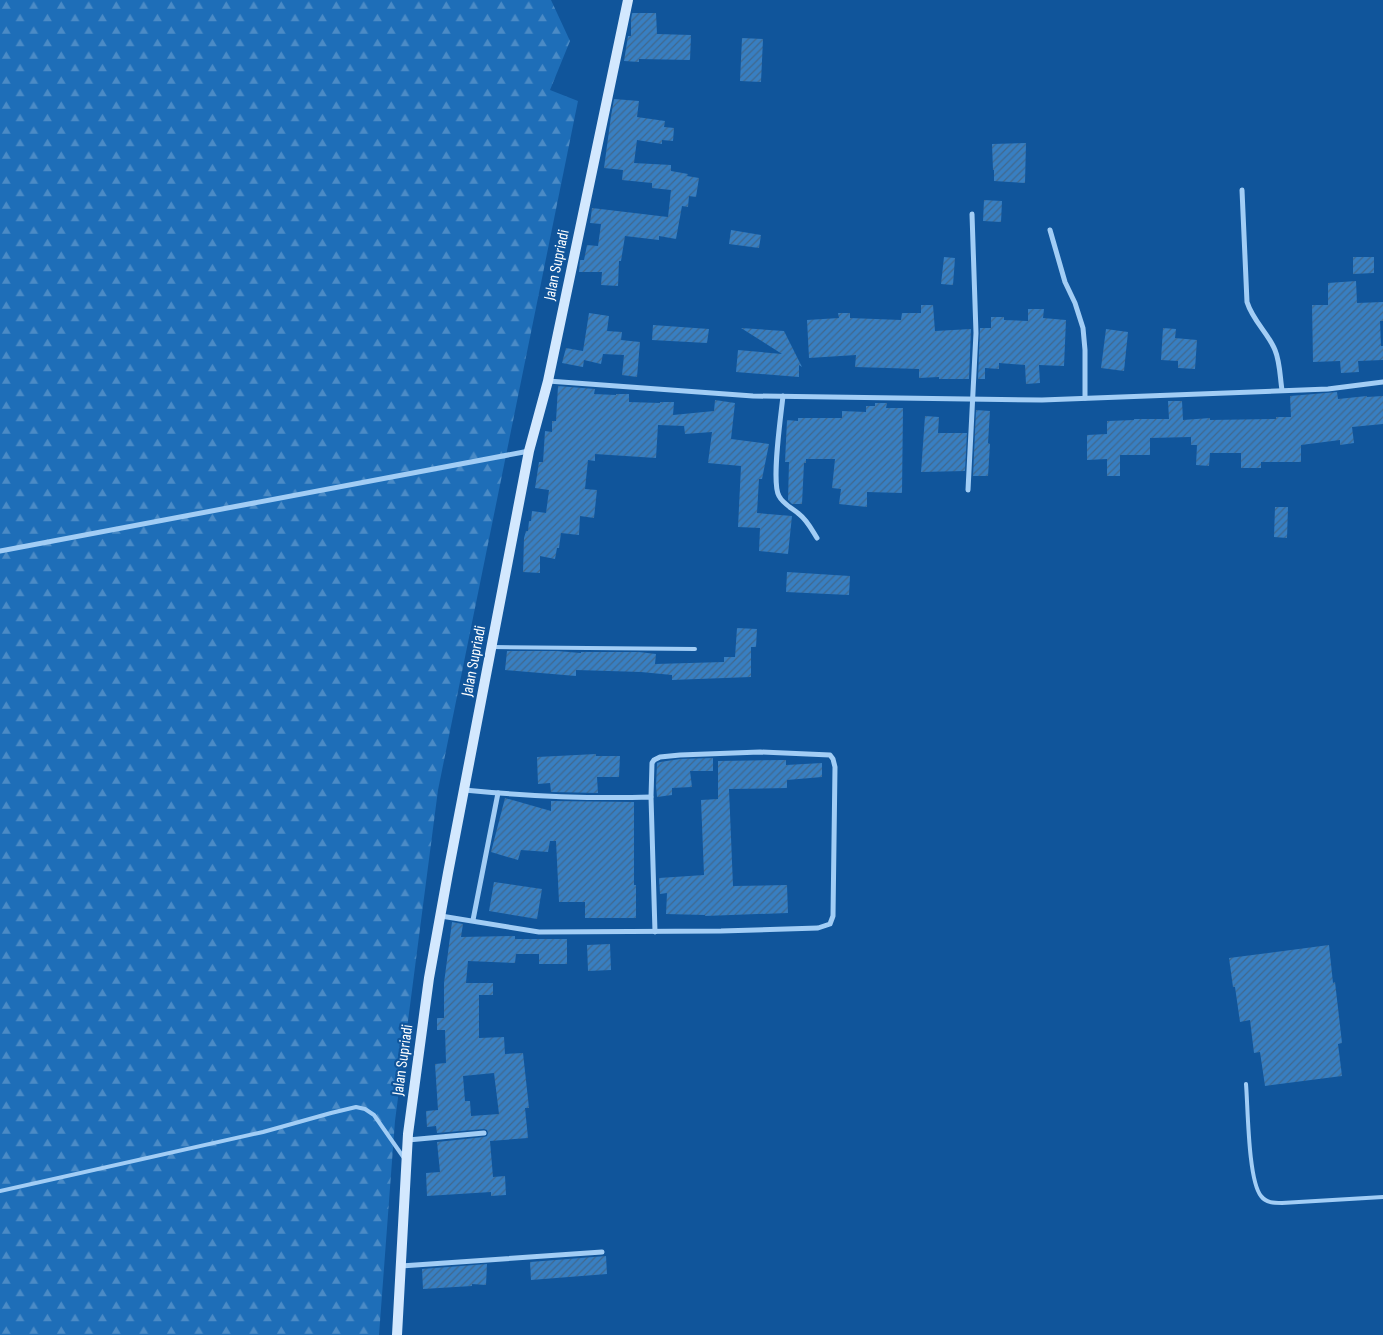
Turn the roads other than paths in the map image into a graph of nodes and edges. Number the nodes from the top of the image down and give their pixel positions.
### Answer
1 (628, 0) edge
2 (1242, 190) dead end
3 (972, 214) dead end
4 (1050, 230) dead end
5 (548, 381) junction
6 (1383, 382) edge
7 (1282, 390) junction
8 (782, 396) junction
9 (972, 398) junction
10 (1085, 398) junction
11 (529, 451) junction
12 (968, 490) dead end
13 (817, 538) dead end
14 (0, 551) edge
15 (492, 647) junction
16 (695, 649) dead end
17 (464, 790) junction
18 (498, 793) junction
19 (651, 797) junction
20 (441, 916) junction
21 (473, 920) junction
22 (655, 932) junction
23 (1246, 1084) dead end
24 (484, 1133) dead end
25 (408, 1140) junction
26 (406, 1161) junction
27 (0, 1191) edge
28 (1383, 1197) edge
29 (602, 1252) dead end
30 (401, 1266) junction
31 (397, 1335) edge

1 - 5 main road, Jalan Supriadi
2 - 7 street
3 - 9 street
4 - 10 street
5 - 8 street
5 - 11 main road, Jalan Supriadi
6 - 7 street
7 - 10 street
8 - 9 street
8 - 13 street
9 - 10 street
9 - 12 street
11 - 14 street
11 - 15 main road, Jalan Supriadi
15 - 16 lane
15 - 17 main road, Jalan Supriadi
17 - 18 street
17 - 20 main road, Jalan Supriadi
18 - 19 street
18 - 21 street
19 - 22 street
19 - 22 street
20 - 21 street
20 - 25 main road, Jalan Supriadi
21 - 22 street
23 - 28 lane
24 - 25 street
25 - 26 main road, Jalan Supriadi
26 - 27 lane
26 - 30 main road, Jalan Supriadi
29 - 30 street
30 - 31 main road, Jalan Supriadi

